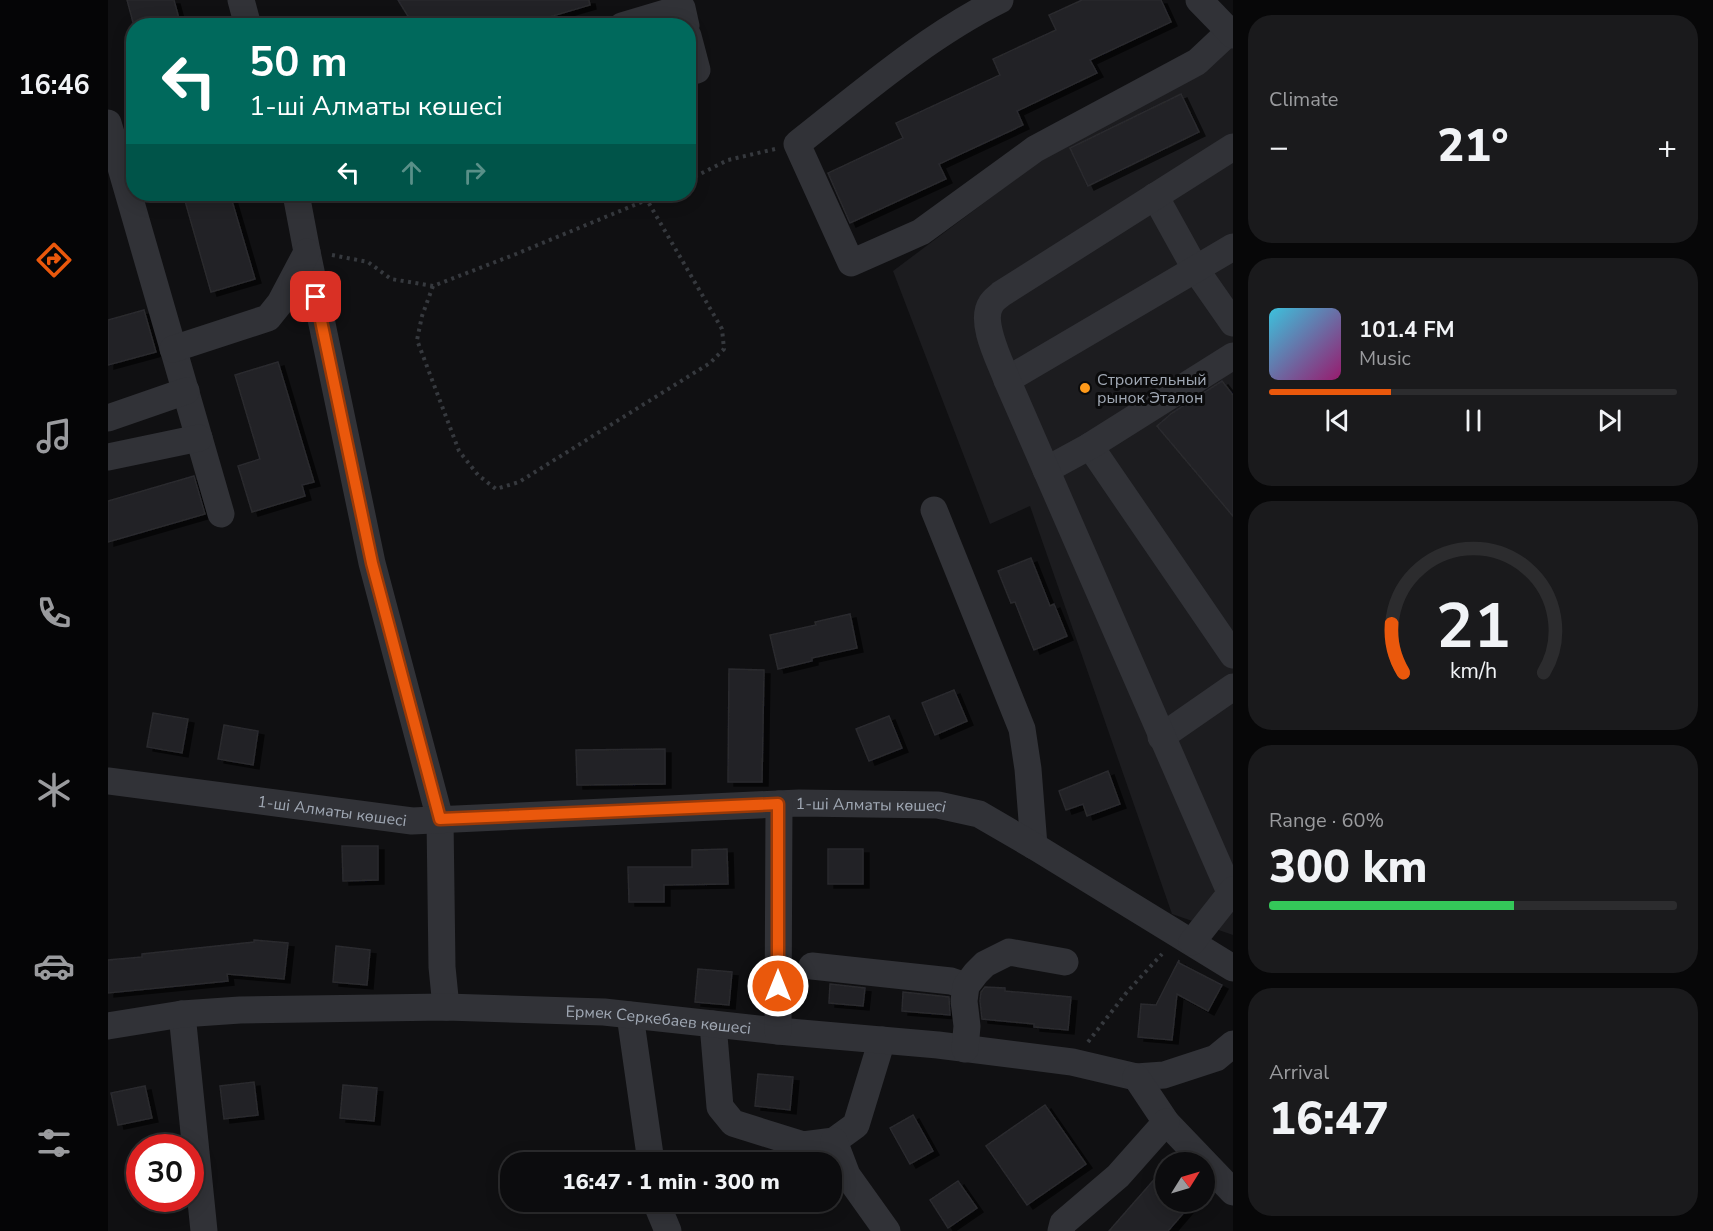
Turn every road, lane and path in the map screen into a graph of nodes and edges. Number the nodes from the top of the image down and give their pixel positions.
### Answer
1 (240, 0) edge
2 (1000, 0) edge
3 (1199, 0) edge
4 (687, 8) edge
5 (246, 18) edge
6 (651, 18) edge
7 (1231, 33) edge
8 (109, 128) edge
9 (796, 144) junction
10 (1233, 147) edge
11 (696, 176) edge
12 (126, 187) edge
13 (1155, 196) junction
14 (130, 201) edge
15 (297, 201) edge
16 (646, 201) joint
17 (1233, 247) edge
18 (307, 252) junction
19 (1196, 270) junction
20 (433, 286) junction
21 (1233, 323) edge
22 (173, 349) junction
23 (1233, 356) edge
24 (1007, 380) junction
25 (186, 391) junction
26 (108, 418) edge
27 (199, 438) junction
28 (1090, 446) junction
29 (108, 458) edge
30 (1046, 470) junction
31 (933, 510) dead end
32 (222, 513) dead end
33 (1233, 655) edge
34 (1229, 699) edge
35 (1161, 737) junction
36 (108, 781) edge
37 (778, 804) junction
38 (440, 819) junction
39 (1034, 846) junction
40 (1232, 891) edge
41 (1185, 938) junction
42 (1065, 963) dead end
43 (812, 966) dead end
44 (1233, 968) edge
45 (966, 986) junction
46 (446, 1007) junction
47 (182, 1014) junction
48 (630, 1015) junction
49 (713, 1024) junction
50 (108, 1026) edge
51 (778, 1031) junction
52 (882, 1040) junction
53 (1233, 1044) edge
54 (965, 1049) junction
55 (1072, 1062) junction
56 (1136, 1077) junction
57 (1166, 1122) junction
58 (834, 1141) junction
59 (650, 1152) edge
60 (1233, 1192) edge
61 (660, 1212) edge
62 (204, 1231) edge
63 (668, 1231) edge
64 (887, 1231) edge
65 (1061, 1231) edge

1 - 5 street
2 - 9 street
3 - 7 street
4 - 6 street
7 - 9 street
8 - 12 street
9 - 11 path
10 - 13 street
13 - 19 street
13 - 24 street
14 - 22 street
15 - 18 street
16 - 20 path
16 - 20 path
17 - 19 street
18 - 20 path
18 - 22 street
18 - 38 street
19 - 21 street
19 - 24 street
22 - 25 street
23 - 28 street
24 - 30 street
25 - 26 street
25 - 27 street
27 - 29 street
27 - 32 street
28 - 30 street
28 - 33 street
30 - 35 street
31 - 39 street
34 - 35 street
35 - 40 street
36 - 38 street, 1-ші Алматы көшесі
37 - 38 street, 1-ші Алматы көшесі
37 - 39 street, 1-ші Алматы көшесі
37 - 51 street
38 - 46 street
39 - 41 street, 1-ші Алматы көшесі
40 - 41 street
41 - 44 street, 1-ші Алматы көшесі
41 - 55 path
42 - 45 street
43 - 45 street
45 - 54 street
46 - 47 street, Ермек Серкебаев көшесі
46 - 48 street, Ермек Серкебаев көшесі
47 - 50 street, Ермек Серкебаев көшесі
47 - 62 street
48 - 49 street, Ермек Серкебаев көшесі
48 - 59 street
49 - 51 street, Ермек Серкебаев көшесі
49 - 58 street
51 - 52 street, Ермек Серкебаев көшесі
52 - 54 street, Ермек Серкебаев көшесі
52 - 58 street
53 - 56 street, Ермек Серкебаев көшесі
54 - 55 street, Ермек Серкебаев көшесі
55 - 56 street, Ермек Серкебаев көшесі
56 - 57 street
57 - 60 street
57 - 65 street
58 - 64 street
61 - 63 street

